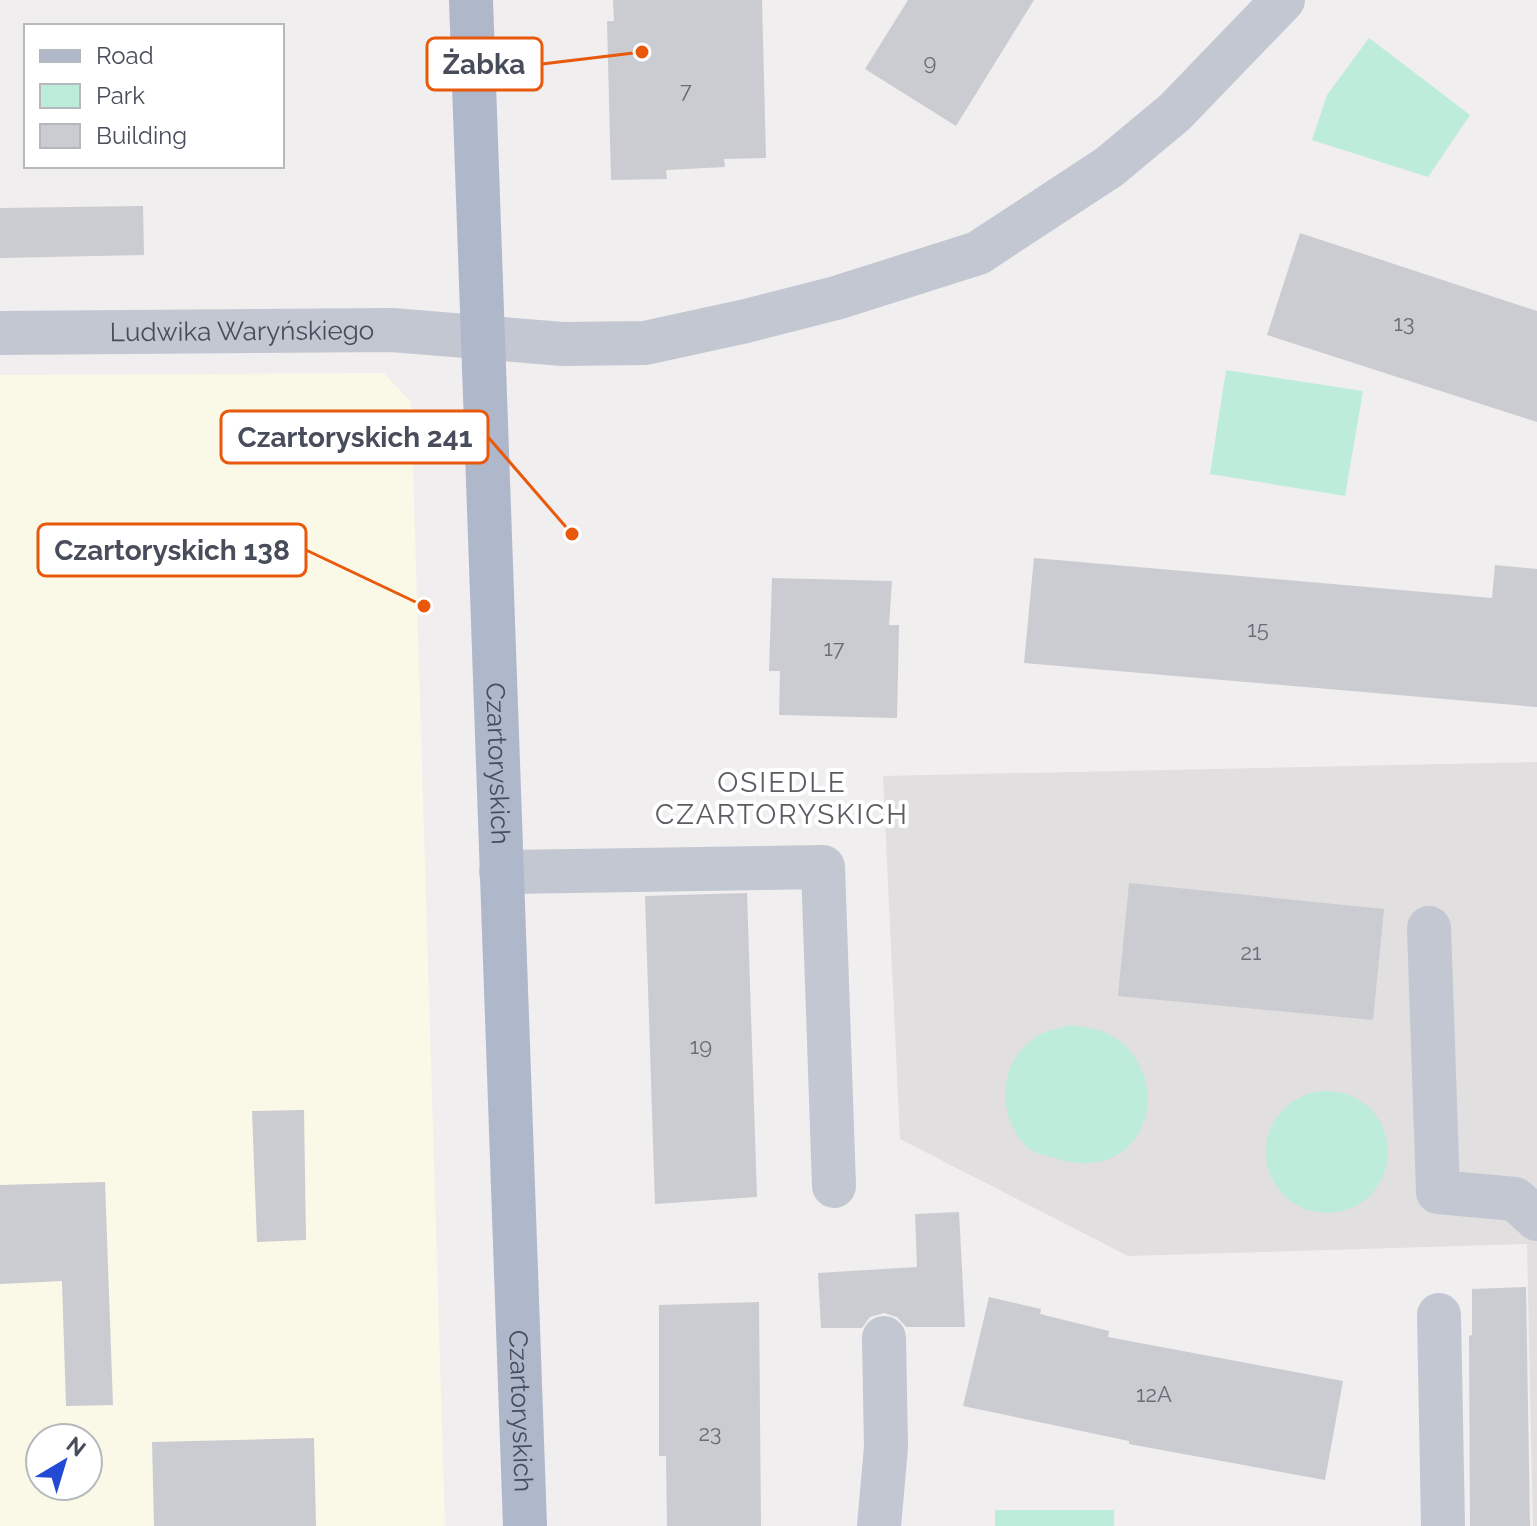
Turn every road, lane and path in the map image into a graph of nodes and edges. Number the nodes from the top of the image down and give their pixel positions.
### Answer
1 (471, 0) edge
2 (1283, 0) edge
3 (0, 333) edge
4 (483, 336) junction
5 (501, 872) junction
6 (1429, 928) dead end
7 (834, 1186) dead end
8 (1537, 1219) edge
9 (1439, 1315) dead end
10 (884, 1338) dead end
11 (525, 1526) edge
12 (879, 1526) edge
13 (1443, 1526) edge

1 - 4 main road, Czartoryskich
2 - 4 street, Ludwika Waryńskiego
3 - 4 street, Ludwika Waryńskiego
4 - 5 main road, Czartoryskich
5 - 7 street
5 - 11 main road, Czartoryskich
6 - 8 street
9 - 13 street
10 - 12 street

